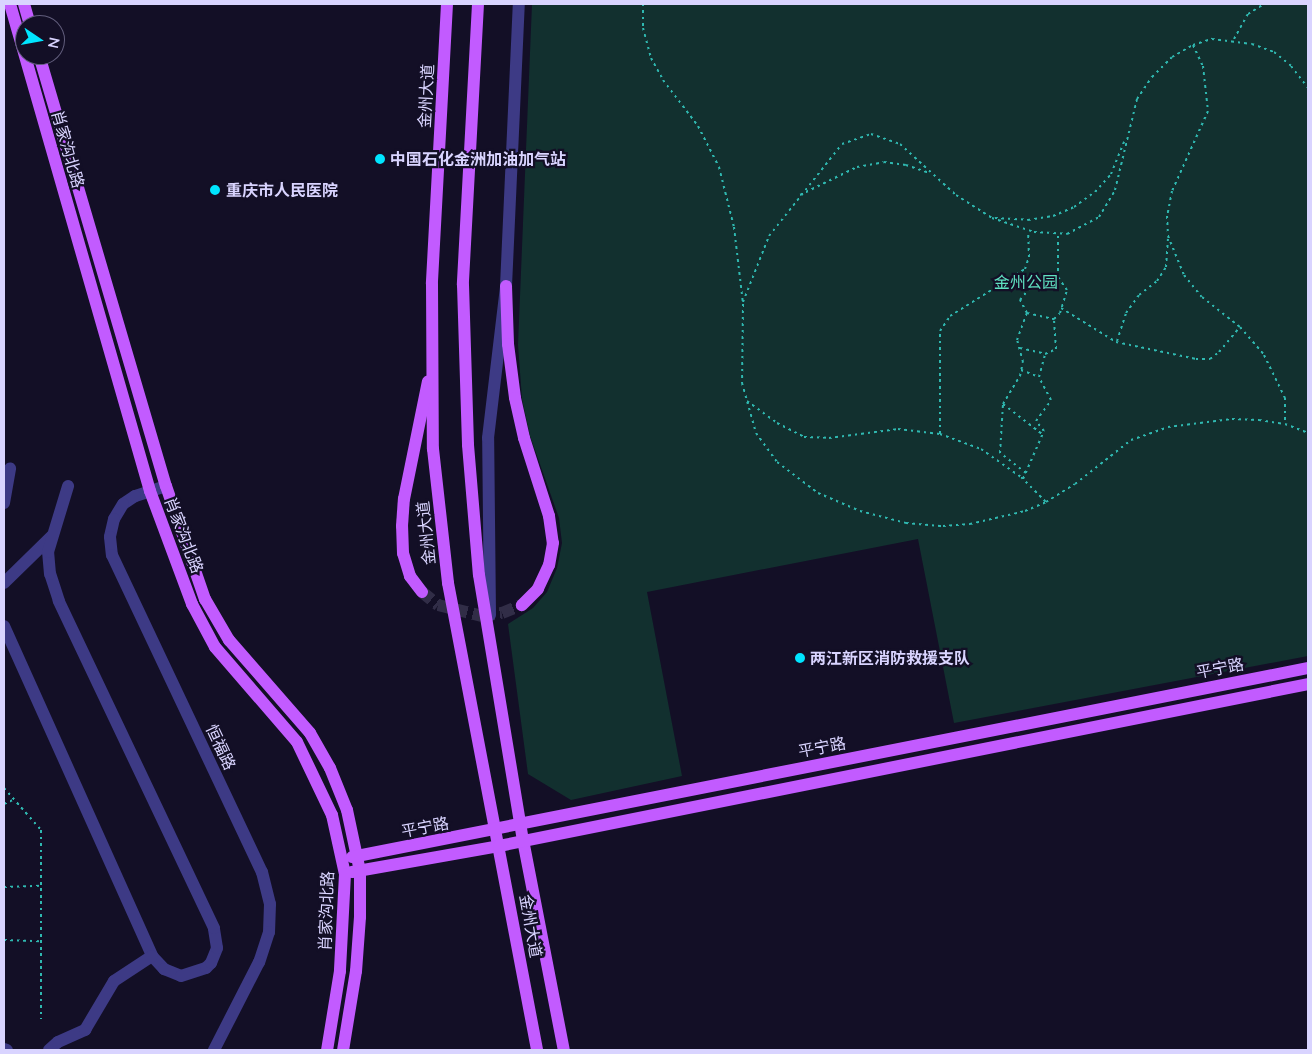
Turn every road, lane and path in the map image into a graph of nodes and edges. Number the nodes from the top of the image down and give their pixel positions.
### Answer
1 (10, 4) edge
2 (442, 4) edge
3 (447, 4) edge
4 (478, 4) edge
5 (519, 4) edge
6 (643, 4) edge
7 (1264, 4) edge
8 (446, 32) junction
9 (1234, 40) junction
10 (1193, 45) junction
11 (42, 65) edge
12 (1308, 88) edge
13 (1126, 135) junction
14 (931, 174) junction
15 (800, 196) junction
16 (992, 218) junction
17 (1028, 231) junction
18 (1058, 234) junction
19 (1168, 236) junction
20 (1058, 277) junction
21 (506, 286) junction
22 (743, 304) junction
23 (1062, 308) junction
24 (1027, 313) junction
25 (1054, 319) junction
26 (1240, 327) junction
27 (1116, 342) junction
28 (1019, 348) junction
29 (433, 354) junction
30 (1045, 354) junction
31 (1021, 370) junction
32 (1039, 377) junction
33 (747, 401) junction
34 (1003, 404) junction
35 (1286, 424) junction
36 (1308, 433) edge
37 (940, 434) junction
38 (1042, 434) junction
39 (10, 469) dead end
40 (1026, 473) junction
41 (1023, 479) junction
42 (68, 486) dead end
43 (166, 486) junction
44 (150, 492) junction
45 (1046, 502) junction
46 (4, 503) edge
47 (54, 534) junction
48 (4, 583) edge
49 (422, 592) tunnel mouth
50 (522, 605) tunnel mouth
51 (4, 626) edge
52 (490, 640) junction
53 (1308, 668) edge
54 (1308, 684) edge
55 (4, 788) edge
56 (13, 800) junction
57 (4, 804) edge
58 (521, 824) junction
59 (496, 830) junction
60 (523, 840) junction
61 (499, 846) junction
62 (358, 856) junction
63 (343, 859) junction
64 (360, 870) junction
65 (344, 874) junction
66 (4, 886) edge
67 (40, 886) junction
68 (4, 940) edge
69 (40, 941) junction
70 (152, 956) junction
71 (42, 1019) dead end
72 (49, 1050) edge
73 (214, 1050) edge
74 (327, 1050) edge
75 (343, 1050) edge
76 (537, 1050) edge
77 (564, 1050) edge

1 - 44 main road, 肖家沟北路
2 - 8 street
3 - 8 main road, 金州大道
4 - 52 main road, 金州大道
5 - 21 street
6 - 22 path
7 - 9 path
8 - 29 main road, 金州大道
9 - 10 path
9 - 12 path
10 - 13 path
10 - 19 path
11 - 43 main road, 肖家沟北路
13 - 16 path
13 - 18 path
14 - 15 path
14 - 15 path
14 - 16 path
15 - 22 path
16 - 17 path
17 - 18 path
17 - 37 path
18 - 20 path
19 - 26 path
19 - 27 path
20 - 23 path
20 - 24 path
21 - 50 main road
21 - 52 street
22 - 33 path
23 - 25 path
23 - 27 path
24 - 25 path
24 - 28 path
25 - 30 path
26 - 27 path
26 - 35 path
28 - 30 path
28 - 31 path
29 - 49 main road
29 - 59 main road, 金州大道
30 - 32 path
31 - 32 path
31 - 34 path
32 - 38 path
33 - 37 path
33 - 45 path
34 - 38 path
34 - 40 path
35 - 36 path
35 - 45 path
37 - 41 path
38 - 40 path
39 - 46 street
40 - 41 path
41 - 45 path
42 - 47 street
43 - 44 street, 恒福路
43 - 62 main road, 肖家沟北路
44 - 63 main road, 肖家沟北路
44 - 73 street, 恒福路
47 - 48 street
47 - 70 street
51 - 70 street
52 - 58 main road, 金州大道
53 - 58 main road, 平宁路
54 - 60 main road, 平宁路
55 - 56 path
56 - 57 path
56 - 67 path
58 - 59 main road, 平宁路
58 - 60 main road, 金州大道
59 - 61 main road, 金州大道
59 - 62 main road, 平宁路
60 - 61 main road, 平宁路
60 - 77 main road, 金州大道
61 - 64 main road, 平宁路
61 - 76 main road, 金州大道
62 - 63 main road, 平宁路
62 - 64 main road, 肖家沟北路
63 - 65 main road, 肖家沟北路
64 - 65 main road, 平宁路
64 - 75 main road, 肖家沟北路
65 - 74 main road, 肖家沟北路
66 - 67 path
67 - 69 path
68 - 69 path
69 - 71 path
70 - 72 street

